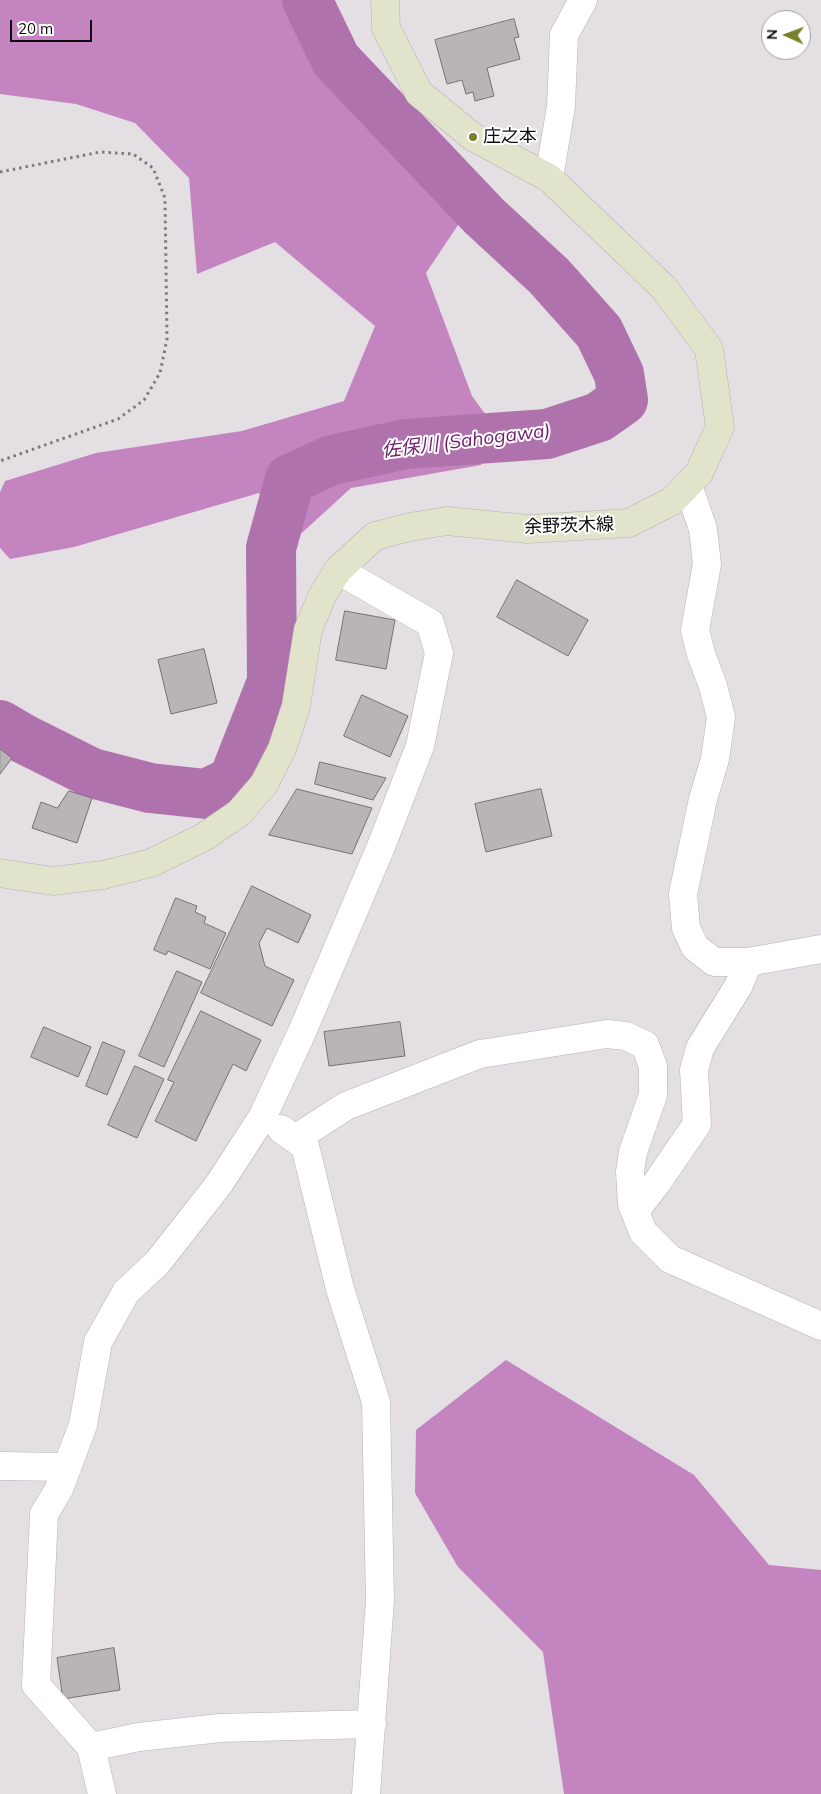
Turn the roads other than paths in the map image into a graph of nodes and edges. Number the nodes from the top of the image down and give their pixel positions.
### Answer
1 (386, 0) edge
2 (583, 0) edge
3 (549, 178) junction
4 (688, 485) junction
5 (338, 570) junction
6 (0, 873) edge
7 (821, 949) edge
8 (748, 962) junction
9 (263, 1116) junction
10 (295, 1139) junction
11 (635, 1210) junction
12 (821, 1326) edge
13 (0, 1466) edge
14 (67, 1467) junction
15 (372, 1724) junction
16 (91, 1747) junction
17 (102, 1794) edge
18 (366, 1794) edge

1 - 3 main road, 余野茨木線
2 - 3 street
3 - 4 main road, 余野茨木線
4 - 5 main road, 余野茨木線
4 - 8 street
5 - 6 main road, 余野茨木線
5 - 9 street
7 - 8 street
8 - 11 street
9 - 10 street
9 - 14 street
10 - 11 street
10 - 15 street
11 - 12 street
13 - 14 street
14 - 16 street
15 - 16 street
15 - 18 street
16 - 17 street

